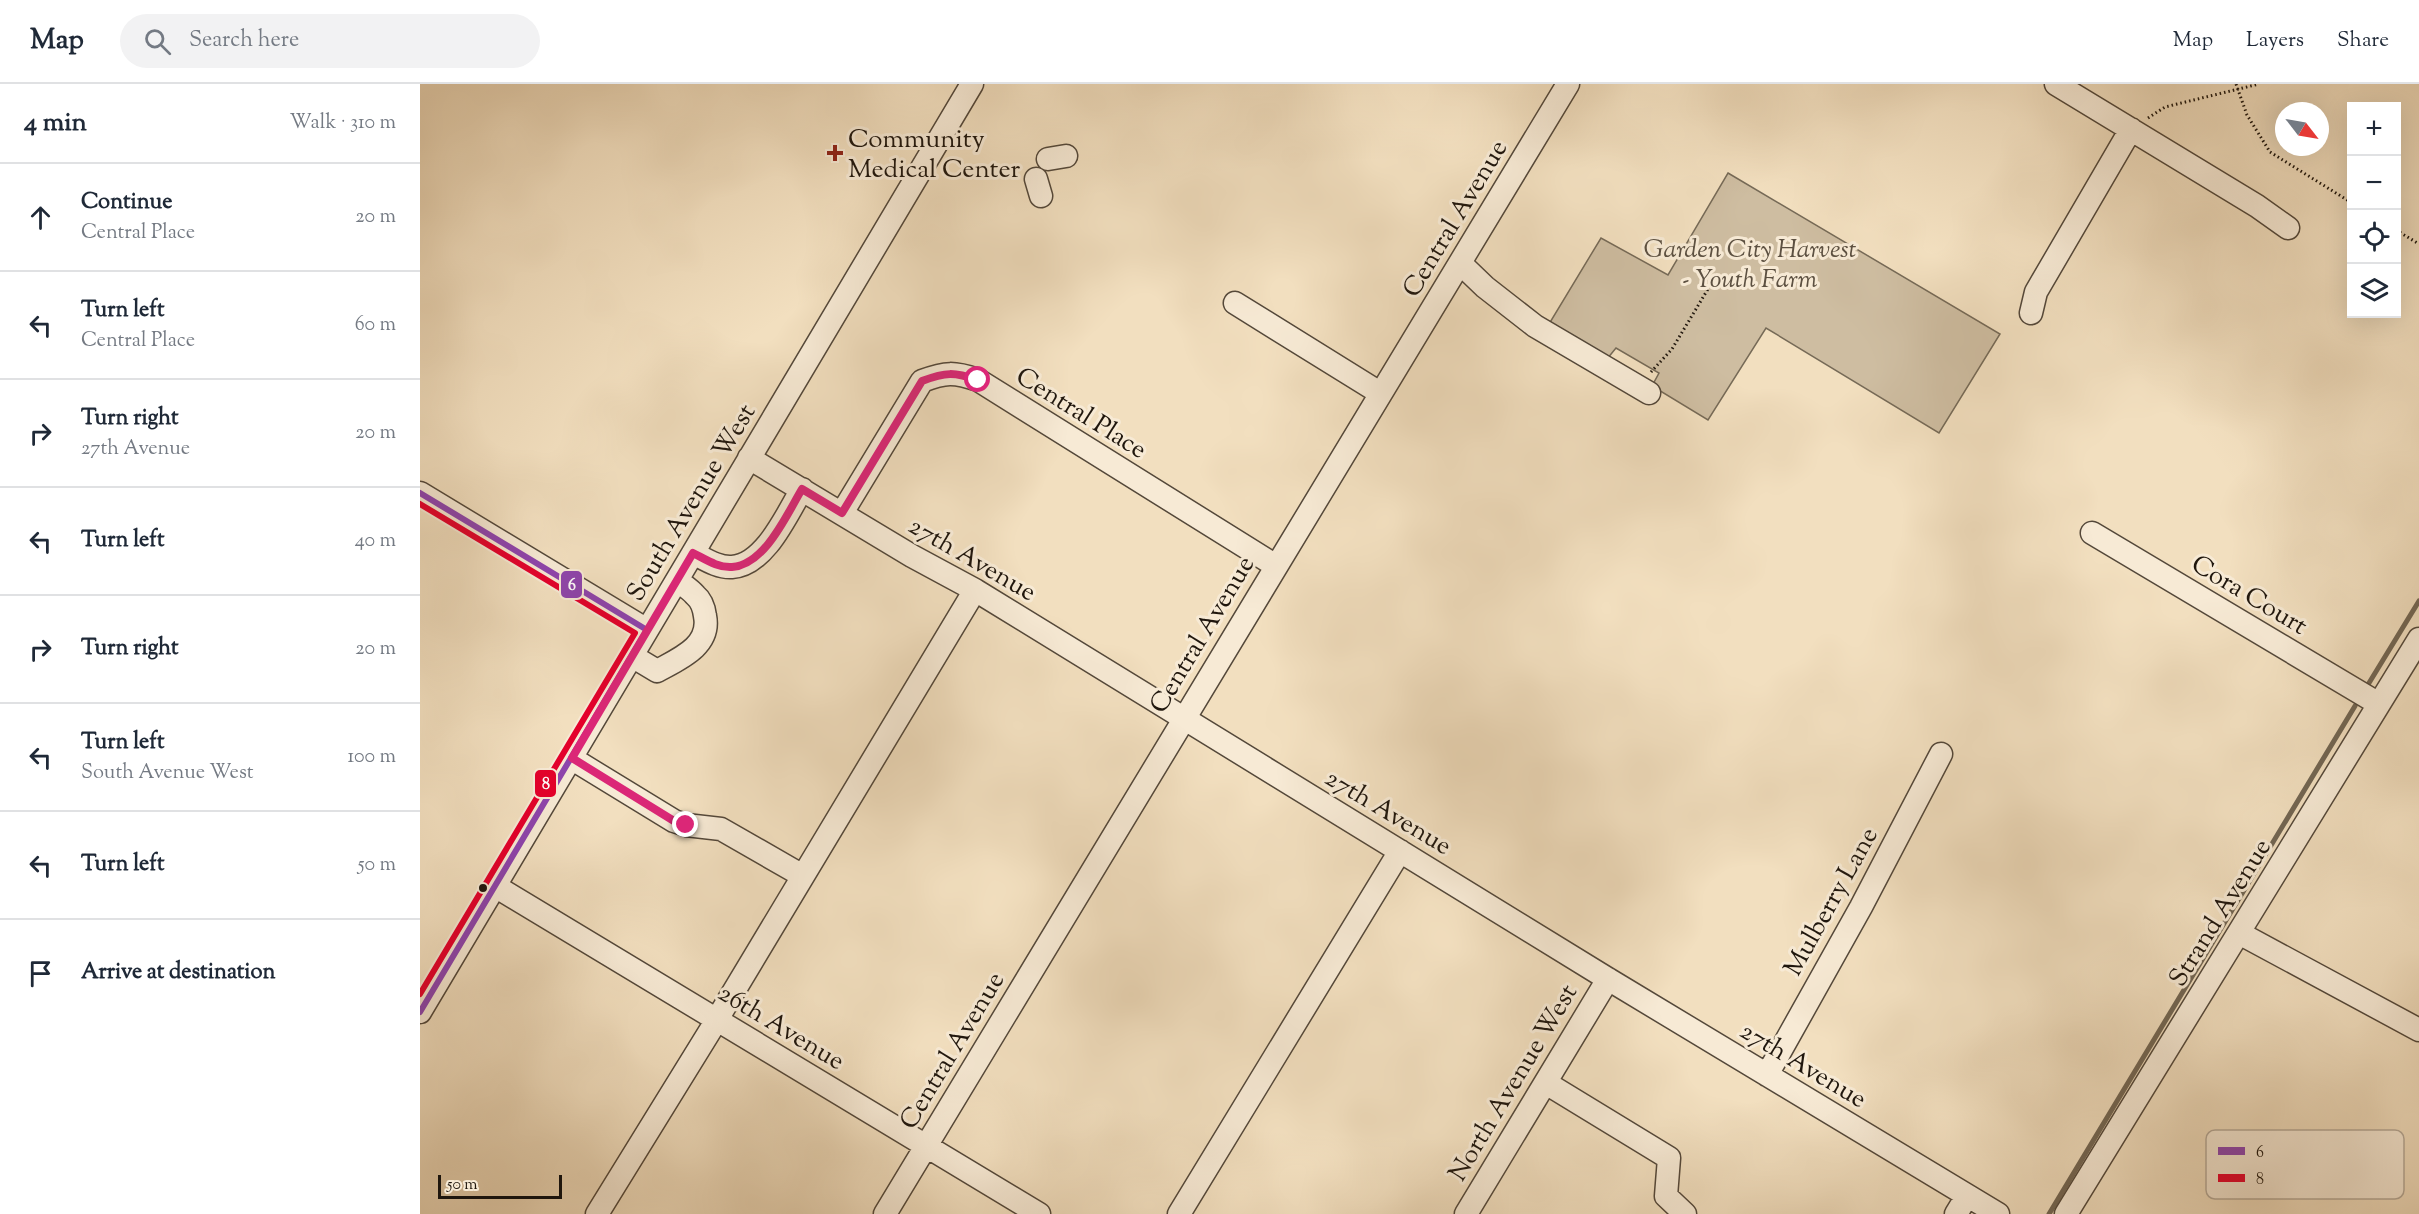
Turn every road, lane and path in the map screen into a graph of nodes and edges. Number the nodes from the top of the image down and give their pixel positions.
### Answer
1 (972, 84) edge
2 (2056, 84) edge
3 (2236, 84) edge
4 (2259, 84) edge
5 (1559, 87) edge
6 (2238, 90) junction
7 (2131, 129) junction
8 (2347, 200) edge
9 (2288, 228) dead end
10 (2401, 233) edge
11 (2419, 244) edge
12 (1460, 263) junction
13 (1717, 274) dead end
14 (1235, 303) dead end
15 (2031, 313) dead end
16 (1644, 390) joint
17 (1380, 393) junction
18 (749, 458) junction
19 (802, 489) junction
20 (420, 493) edge
21 (842, 513) junction
22 (2092, 533) dead end
23 (693, 553) junction
24 (1276, 566) junction
25 (677, 580) junction
26 (975, 590) junction
27 (648, 630) junction
28 (2419, 639) edge
29 (632, 656) junction
30 (2379, 704) junction
31 (1183, 720) junction
32 (1941, 754) dead end
33 (572, 758) junction
34 (1400, 851) junction
35 (803, 876) junction
36 (495, 886) junction
37 (2240, 933) junction
38 (1608, 979) junction
39 (420, 1012) edge
40 (717, 1020) junction
41 (2419, 1030) edge
42 (1767, 1075) junction
43 (1545, 1083) junction
44 (927, 1145) junction
45 (1962, 1205) edge
46 (597, 1214) edge
47 (885, 1214) edge
48 (1039, 1214) edge
49 (1179, 1214) edge
50 (1466, 1214) edge
51 (1685, 1214) edge
52 (1998, 1214) edge
53 (2066, 1214) edge

1 - 18 street, South Avenue West
2 - 7 street
3 - 6 path
4 - 6 path
5 - 12 street, Central Avenue
6 - 7 path
6 - 8 path
7 - 9 street
7 - 15 street
10 - 11 path
12 - 16 street
12 - 17 street, Central Avenue
13 - 16 path
14 - 17 street
17 - 24 street, Central Avenue
18 - 19 street, 27th Avenue
18 - 23 street, South Avenue West
19 - 21 street, 27th Avenue
19 - 23 street
20 - 27 street
21 - 24 street, Central Place
21 - 26 street, 27th Avenue
22 - 30 street, Cora Court
23 - 25 street, South Avenue West
24 - 31 street, Central Avenue
25 - 27 street, South Avenue West
25 - 29 street
26 - 31 street, 27th Avenue
26 - 35 street
27 - 29 street, South Avenue West
28 - 30 street, Strand Avenue
29 - 33 street, South Avenue West
30 - 37 street, Strand Avenue
31 - 34 street, 27th Avenue
31 - 44 street, Central Avenue
32 - 42 street, Mulberry Lane
33 - 35 street
33 - 36 street, South Avenue West
34 - 38 street, 27th Avenue
34 - 49 street
35 - 40 street
36 - 39 street, South Avenue West
36 - 40 street, 26th Avenue
37 - 41 street
37 - 53 street, Strand Avenue
38 - 42 street, 27th Avenue
38 - 43 street, North Avenue West
40 - 44 street, 26th Avenue
40 - 46 street
42 - 45 street, 27th Avenue
43 - 50 street, North Avenue West
43 - 51 street
44 - 47 street, Central Avenue
44 - 48 street, 26th Avenue
45 - 52 street, 27th Avenue

